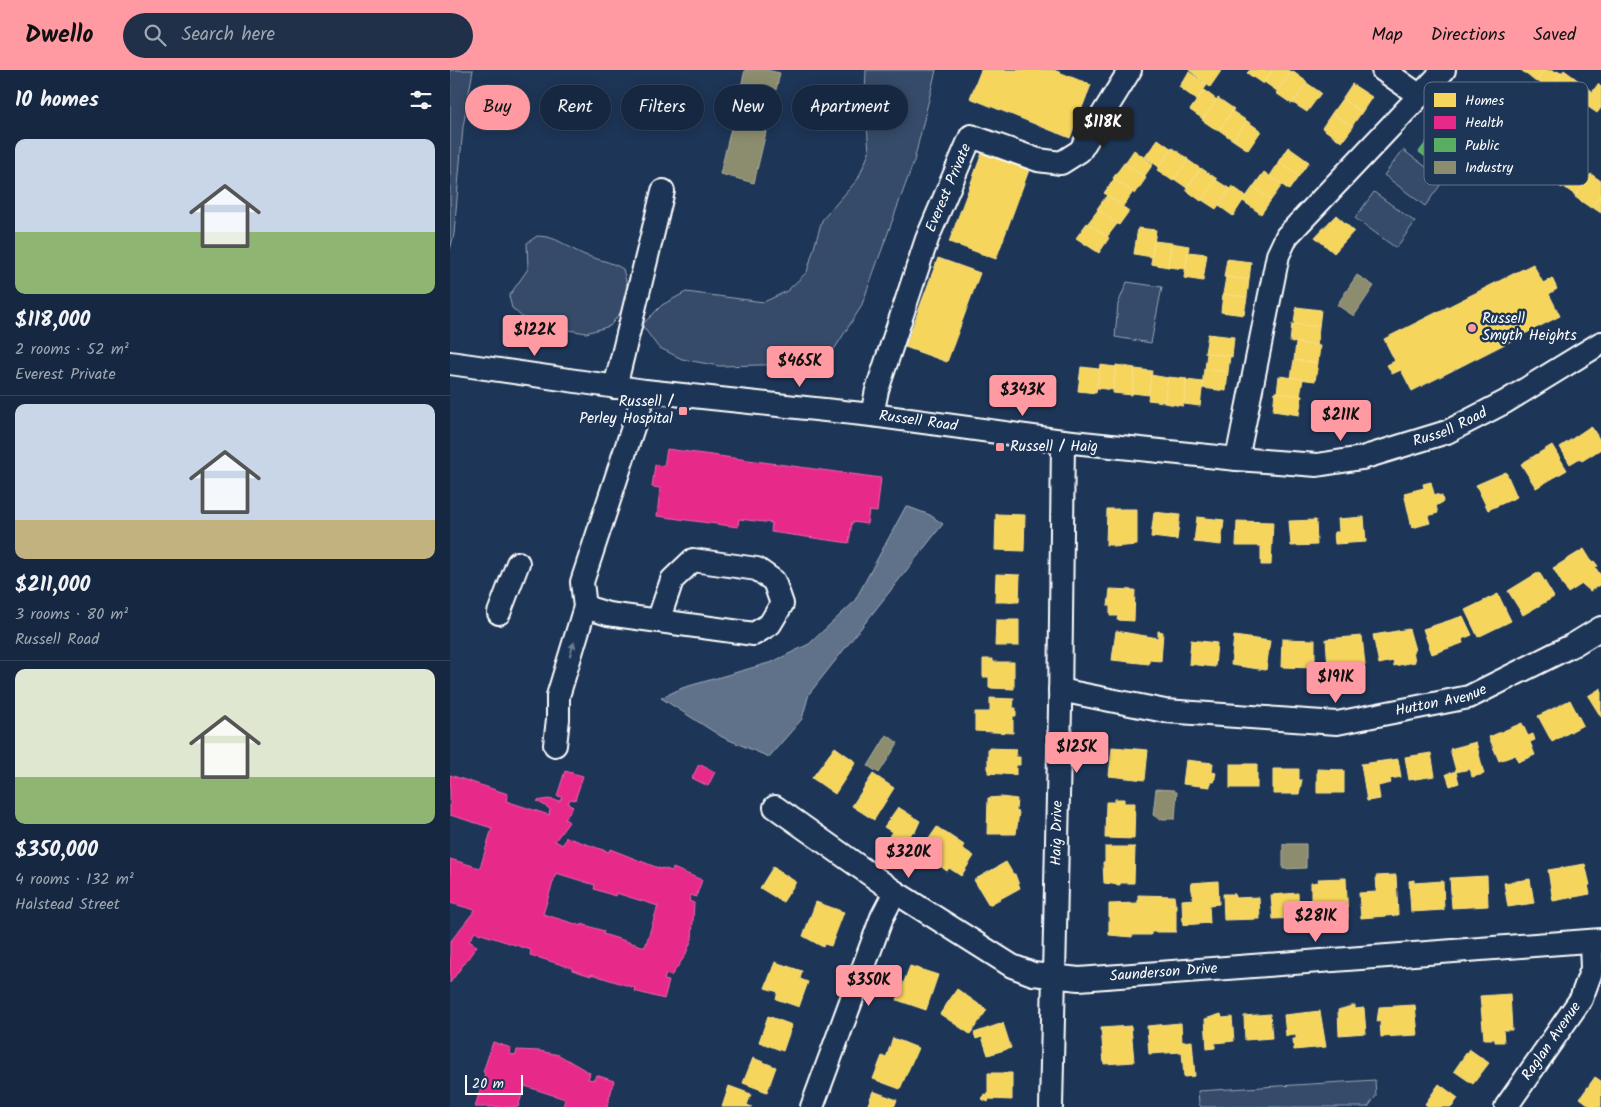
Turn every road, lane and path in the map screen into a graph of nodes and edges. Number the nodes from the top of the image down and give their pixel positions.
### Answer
1 (1130, 70) edge
2 (1383, 70) edge
3 (1444, 70) edge
4 (1433, 82) edge
5 (1424, 92) edge
6 (1420, 96) junction
7 (663, 191) dead end
8 (1601, 343) edge
9 (450, 363) edge
10 (616, 388) junction
11 (645, 391) junction
12 (872, 415) junction
13 (1063, 441) junction
14 (1237, 459) junction
15 (518, 563) dead end
16 (585, 607) junction
17 (499, 613) dead end
18 (658, 621) junction
19 (1601, 628) edge
20 (1060, 690) junction
21 (555, 745) dead end
22 (775, 807) dead end
23 (895, 892) junction
24 (1596, 941) edge
25 (1043, 975) junction
26 (812, 1107) edge
27 (1050, 1107) edge
28 (1506, 1107) edge

1 - 12 street, Everest Private
2 - 6 street
3 - 4 street
5 - 6 street
6 - 14 street
7 - 10 street
8 - 14 street, Russell Road
9 - 10 street, Russell Road
10 - 11 street, Russell Road
11 - 12 street, Russell Road
11 - 16 street
12 - 13 street, Russell Road
13 - 14 street, Russell Road
13 - 20 street, Haig Drive
15 - 17 street
16 - 18 street
21 -> 16 street
18 - 18 street
19 - 20 street, Hutton Avenue
20 - 25 street, Haig Drive
22 - 23 street, Saunderson Drive
23 - 25 street, Saunderson Drive
23 - 26 street
24 - 25 street, Saunderson Drive
24 - 28 street, Raglan Avenue
25 - 27 street, Haig Drive

